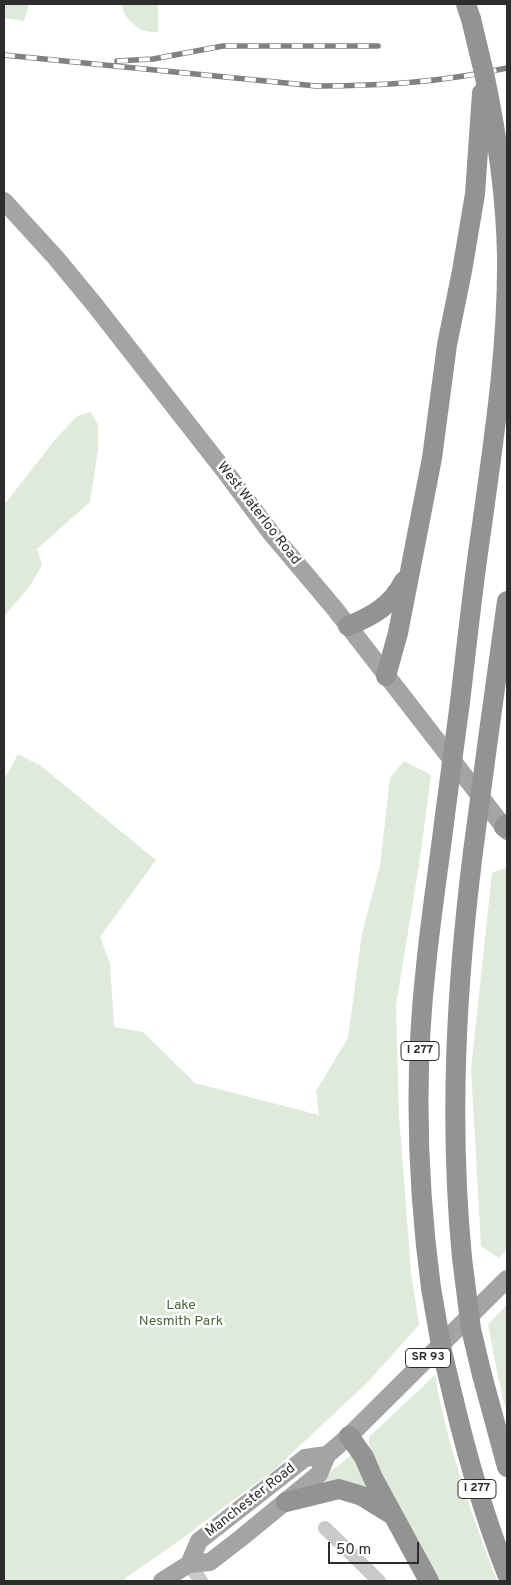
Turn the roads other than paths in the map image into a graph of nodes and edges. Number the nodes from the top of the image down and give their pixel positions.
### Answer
1 (468, 11) edge
2 (486, 116) junction
3 (4, 201) edge
4 (411, 563) junction
5 (507, 601) edge
6 (348, 626) junction
7 (386, 676) junction
8 (506, 827) edge
9 (507, 1279) edge
10 (349, 1436) junction
11 (327, 1455) junction
12 (507, 1467) edge
13 (286, 1502) junction
14 (393, 1515) junction
15 (325, 1528) dead end
16 (189, 1564) junction
17 (507, 1574) edge
18 (162, 1581) edge
19 (200, 1581) edge
20 (379, 1581) edge
21 (429, 1581) edge

1 - 2 highway, bridge
2 - 4 highway
2 - 17 highway, I 277, bridge
3 - 6 main road, West Waterloo Road
4 - 6 highway
4 - 7 highway
5 - 12 highway, I 277, bridge
6 - 7 main road, West Waterloo Road
7 - 8 main road, West Waterloo Road
9 - 10 main road, Manchester Road / SR 93
10 - 11 main road, Manchester Road / SR 93
10 - 14 highway
11 - 13 main road, Manchester Road / SR 93
11 - 16 main road, Manchester Road / SR 93
13 - 14 highway
13 - 16 main road, Manchester Road / SR 93
14 - 21 highway
15 - 20 street
16 - 18 main road, Manchester Road / SR 93
16 - 19 street

